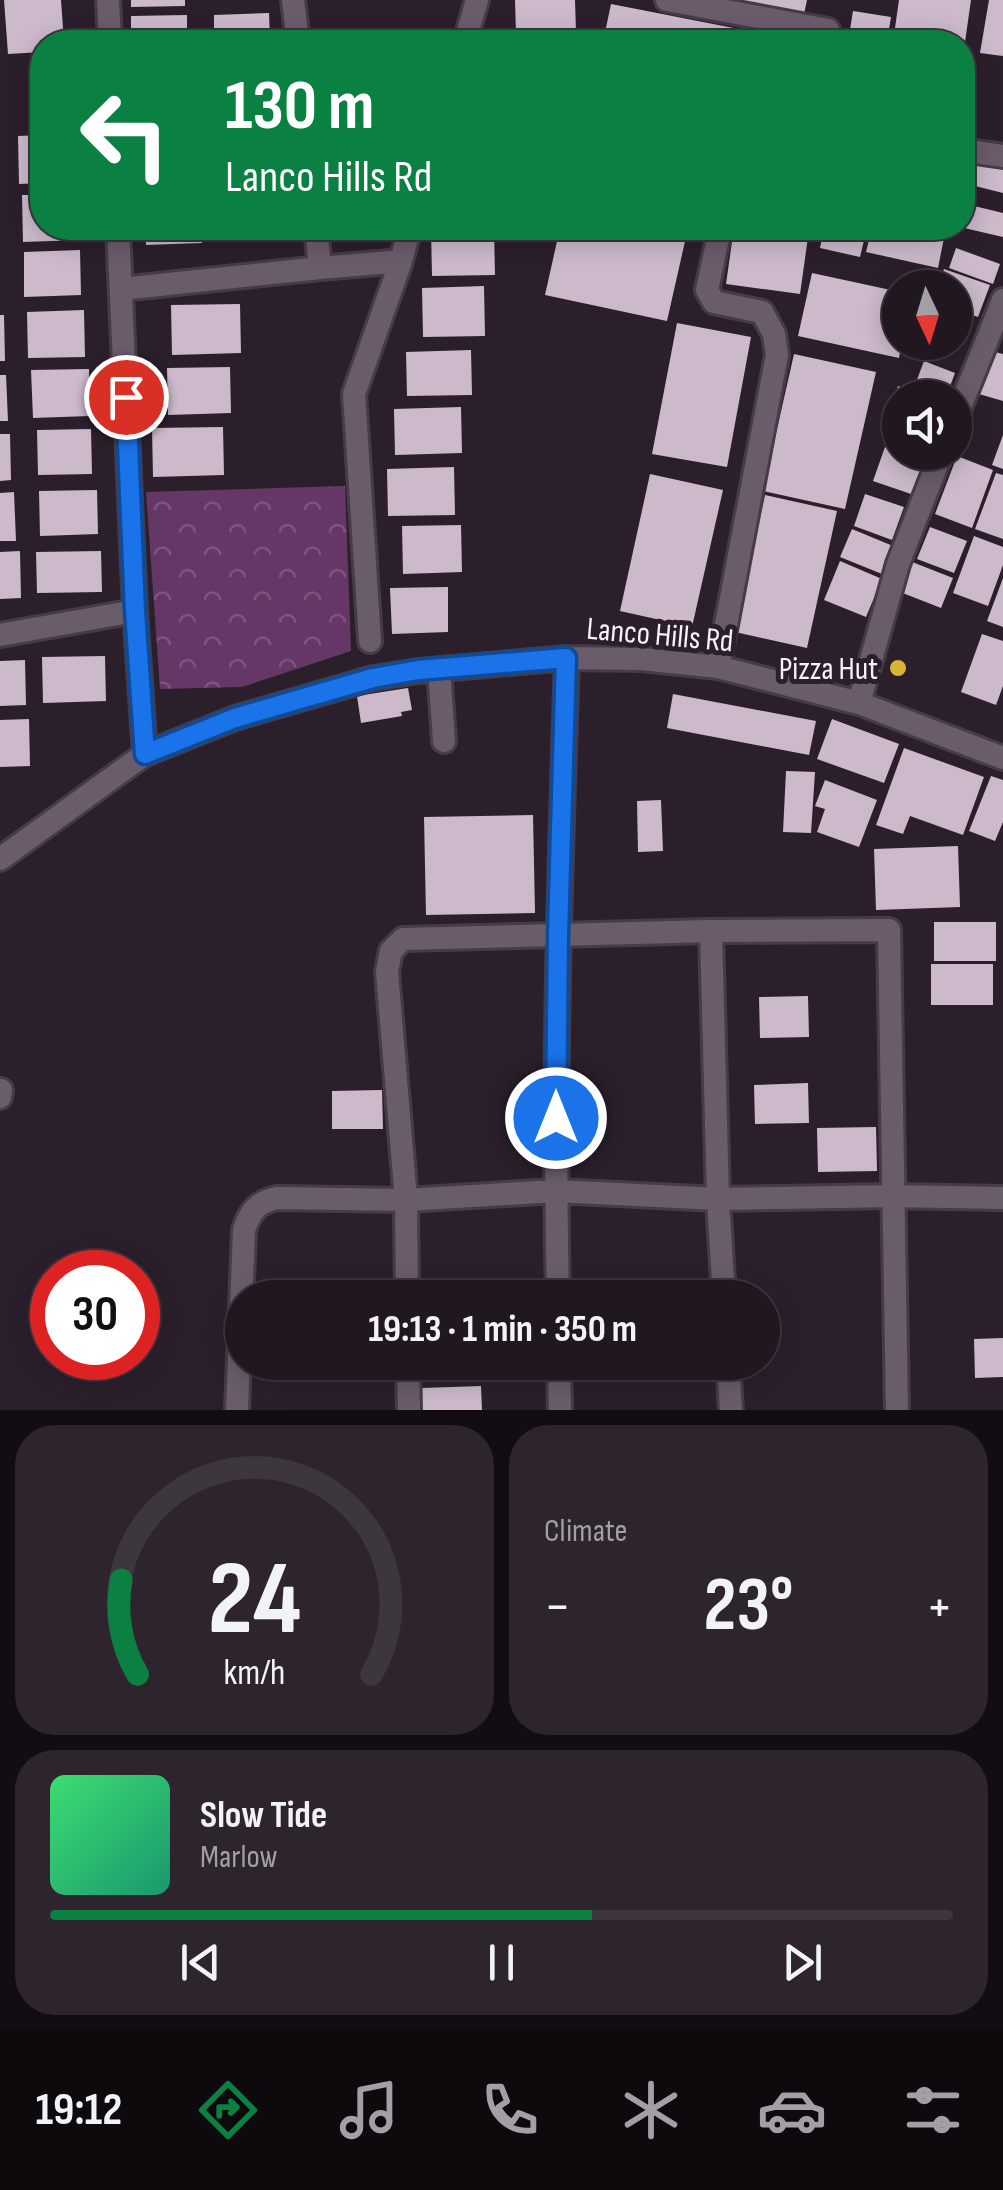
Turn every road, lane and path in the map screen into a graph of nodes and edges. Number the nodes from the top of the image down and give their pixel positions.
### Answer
1 (108, 0) edge
2 (294, 0) edge
3 (477, 0) edge
4 (667, 0) edge
5 (109, 30) edge
6 (297, 30) edge
7 (468, 30) edge
8 (828, 30) edge
9 (975, 152) edge
10 (1003, 156) edge
11 (119, 240) edge
12 (317, 240) edge
13 (407, 240) edge
14 (718, 240) edge
15 (401, 261) junction
16 (320, 268) junction
17 (121, 289) junction
18 (1003, 300) edge
19 (971, 380) edge
20 (935, 470) edge
21 (135, 611) junction
22 (0, 635) edge
23 (370, 641) dead end
24 (566, 658) junction
25 (718, 667) junction
26 (428, 670) junction
27 (858, 703) junction
28 (444, 741) dead end
29 (145, 754) junction
30 (1003, 758) edge
31 (0, 859) edge
32 (711, 931) junction
33 (558, 935) junction
34 (556, 1191) junction
35 (894, 1196) junction
36 (1003, 1198) edge
37 (718, 1199) junction
38 (406, 1200) junction
39 (407, 1280) edge
40 (558, 1280) edge
41 (723, 1280) edge
42 (408, 1380) edge
43 (559, 1380) edge
44 (729, 1380) edge
45 (237, 1410) edge
46 (408, 1410) edge
47 (560, 1410) edge
48 (731, 1410) edge
49 (897, 1410) edge

1 - 5 street
2 - 6 street
3 - 7 street
4 - 8 street
9 - 10 street
11 - 17 street
12 - 16 street
13 - 15 street
14 - 25 street
15 - 16 street
15 - 23 street
16 - 17 street
17 - 21 street
18 - 19 street
20 - 27 street
21 - 22 street
21 - 29 street
24 - 25 street, Lanco Hills Rd
24 - 26 street, Lanco Hills Rd
24 - 33 street
25 - 27 street, Lanco Hills Rd
26 - 28 street
26 - 29 street, Lanco Hills Rd
27 - 30 street, Lanco Hills Rd
29 - 31 street, Lanco Hills Rd
32 - 33 street
32 - 35 street
32 - 37 street
33 - 34 street
33 - 38 street
34 - 37 street
34 - 38 street
34 - 40 street
35 - 36 street
35 - 37 street
35 - 49 street
37 - 41 street
38 - 39 street
38 - 45 street
42 - 46 street
43 - 47 street
44 - 48 street

